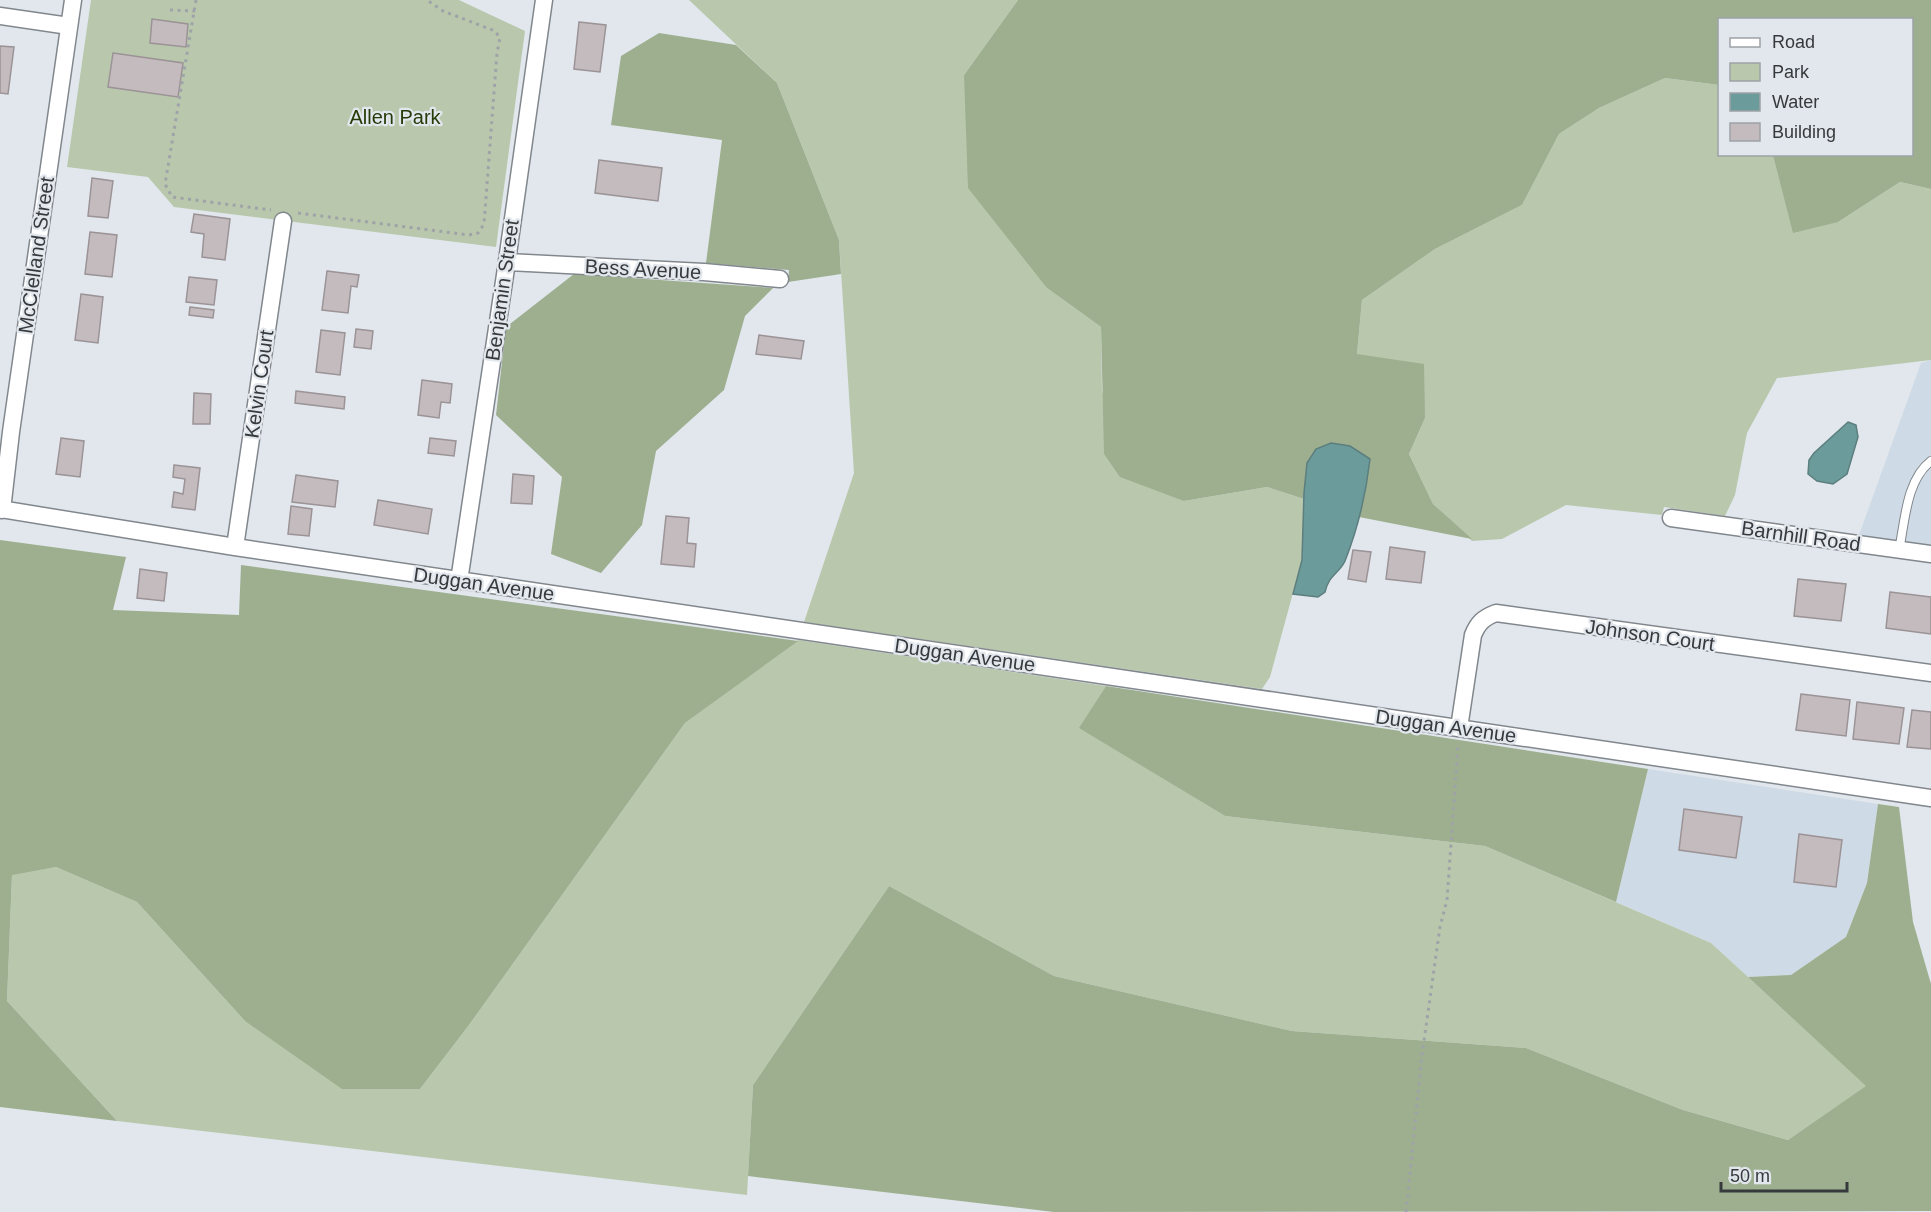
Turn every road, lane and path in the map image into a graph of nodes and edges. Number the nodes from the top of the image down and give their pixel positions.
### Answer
1 (73, 0) edge
2 (196, 0) edge
3 (427, 0) edge
4 (544, 0) edge
5 (170, 10) dead end
6 (195, 11) junction
7 (0, 16) edge
8 (69, 26) junction
9 (284, 215) junction
10 (507, 262) junction
11 (780, 279) dead end
12 (1931, 461) edge
13 (1, 509) edge
14 (1671, 518) dead end
15 (235, 547) junction
16 (1899, 550) junction
17 (1931, 554) edge
18 (459, 580) junction
19 (1931, 673) edge
20 (1459, 728) junction
21 (1931, 798) edge
22 (1406, 1212) edge

1 - 8 street, McClelland Street
2 - 6 path
3 - 9 path
4 - 10 street, Benjamin Street
5 - 6 path
6 - 9 path
7 - 8 street
8 - 13 street, McClelland Street
9 - 15 street, Kelvin Court
10 - 11 street, Bess Avenue
10 - 18 street, Benjamin Street
12 - 16 lane
13 - 15 street, Duggan Avenue
14 - 16 street, Barnhill Road
15 - 18 street, Duggan Avenue
16 - 17 street, Barnhill Road
18 - 20 street, Duggan Avenue
19 - 20 street, Johnson Court
20 - 21 street, Duggan Avenue
20 - 22 path

